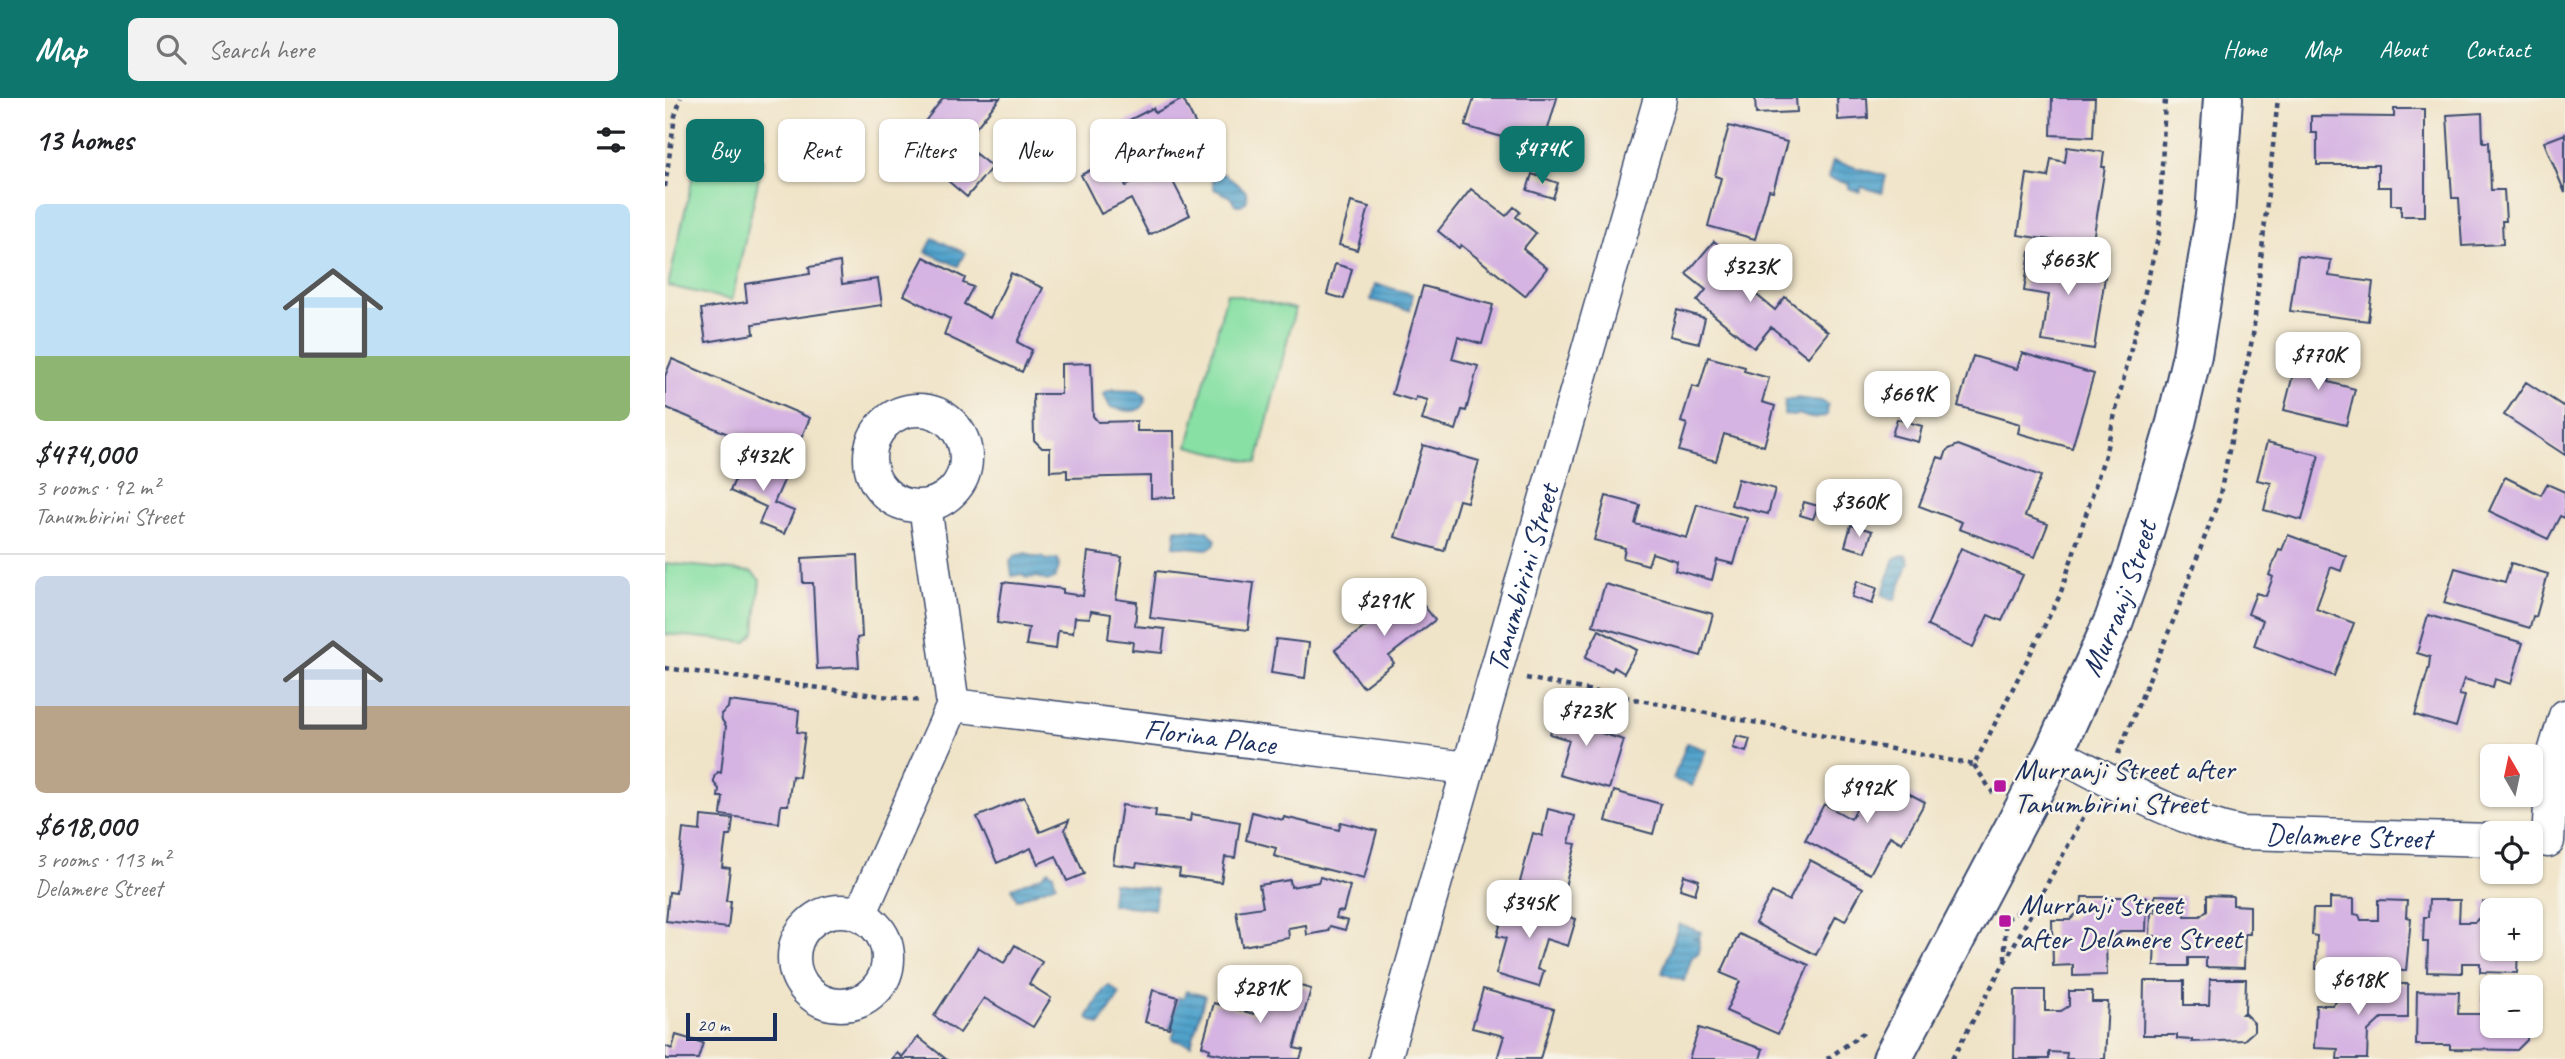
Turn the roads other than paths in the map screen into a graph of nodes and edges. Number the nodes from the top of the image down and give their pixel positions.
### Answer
1 (1660, 98) edge
2 (2223, 98) edge
3 (925, 506) dead end
4 (953, 705) junction
5 (2565, 716) edge
6 (2054, 752) junction
7 (1468, 768) junction
8 (2480, 840) edge
9 (2548, 841) edge
10 (859, 915) dead end
11 (1385, 1059) edge
12 (1892, 1059) edge

1 - 7 street, Tanumbirini Street
2 - 6 street, Murranji Street
3 - 4 street
4 - 7 street, Florina Place
4 - 10 street
5 - 9 street
6 - 8 street, Delamere Street
6 - 12 street, Murranji Street
7 - 11 street, Tanumbirini Street

